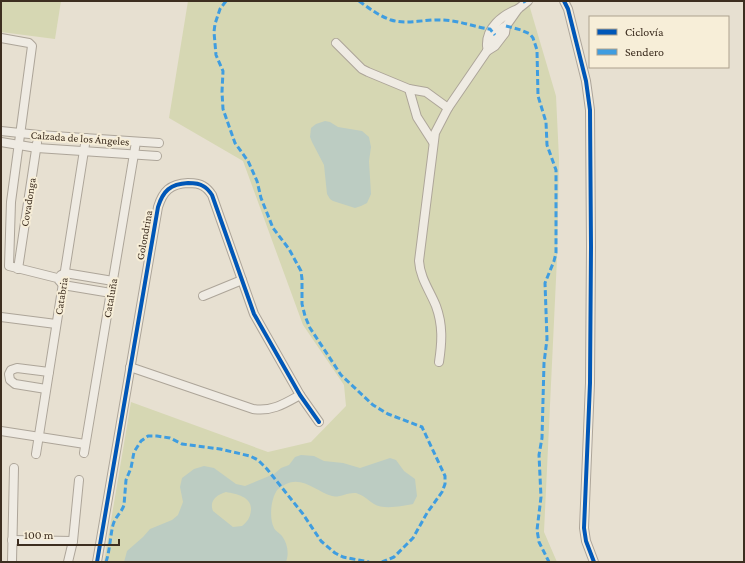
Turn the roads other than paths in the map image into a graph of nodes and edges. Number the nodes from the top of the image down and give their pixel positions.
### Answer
1 (528, 1) edge
2 (564, 1) edge
3 (518, 9) junction
4 (1, 38) edge
5 (336, 43) dead end
6 (487, 51) junction
7 (408, 89) junction
8 (448, 108) junction
9 (1, 131) edge
10 (21, 134) junction
11 (39, 135) junction
12 (86, 138) junction
13 (1, 142) edge
14 (136, 142) junction
15 (434, 142) junction
16 (159, 143) dead end
17 (20, 145) junction
18 (37, 148) junction
19 (84, 152) junction
20 (134, 154) junction
21 (157, 156) dead end
22 (14, 268) junction
23 (64, 273) junction
24 (57, 278) junction
25 (242, 280) junction
26 (113, 281) junction
27 (63, 285) junction
28 (111, 293) junction
29 (203, 296) dead end
30 (1, 317) edge
31 (56, 324) junction
32 (439, 362) dead end
33 (130, 367) junction
34 (49, 372) junction
35 (46, 389) junction
36 (300, 395) junction
37 (319, 422) dead end
38 (1, 431) edge
39 (39, 437) junction
40 (85, 444) junction
41 (84, 453) dead end
42 (36, 454) dead end
43 (14, 468) dead end
44 (79, 480) dead end
45 (12, 540) junction
46 (72, 541) junction
47 (12, 562) edge
48 (68, 562) edge
49 (98, 562) edge
50 (594, 562) edge

1 - 3 street
2 - 50 street
3 - 6 street
3 - 6 street
4 - 10 street
5 - 7 street
6 - 8 street
7 - 8 street
7 - 15 street
8 - 15 street
9 - 10 street, Calzada de los Ángeles
10 - 11 street, Calzada de los Ángeles
10 - 17 street
11 - 12 street, Calzada de los Ángeles
11 - 18 street, Covadonga
12 - 14 street, Calzada de los Ángeles
12 - 19 street, Catabria
13 - 17 street, Calzada de los Ángeles
14 - 16 street, Calzada de los Ángeles
14 - 20 street, Cataluña
15 - 32 street
17 - 18 street, Calzada de los Ángeles
17 - 22 street
18 - 19 street, Calzada de los Ángeles
18 - 22 street, Covadonga
19 - 20 street, Calzada de los Ángeles
19 - 23 street, Catabria
20 - 21 street, Calzada de los Ángeles
20 - 26 street, Cataluña
22 - 24 street
23 - 24 street
23 - 26 street
23 - 27 street, Catabria
24 - 27 street
25 - 29 street
25 - 33 street, Golondrina
25 - 36 street, Golondrina
26 - 28 street, Cataluña
27 - 28 street
27 - 31 street, Catabria
28 - 40 street, Cataluña
30 - 31 street
31 - 34 street, Catabria
33 - 36 street
33 - 49 street, Golondrina
34 - 35 street, Catabria
34 - 35 street
35 - 39 street, Catabria
36 - 37 street, Golondrina
38 - 39 street
39 - 40 street
39 - 42 street, Catabria
40 - 41 street, Cataluña
43 - 45 street
44 - 46 street
45 - 46 street
45 - 47 street
46 - 48 street

